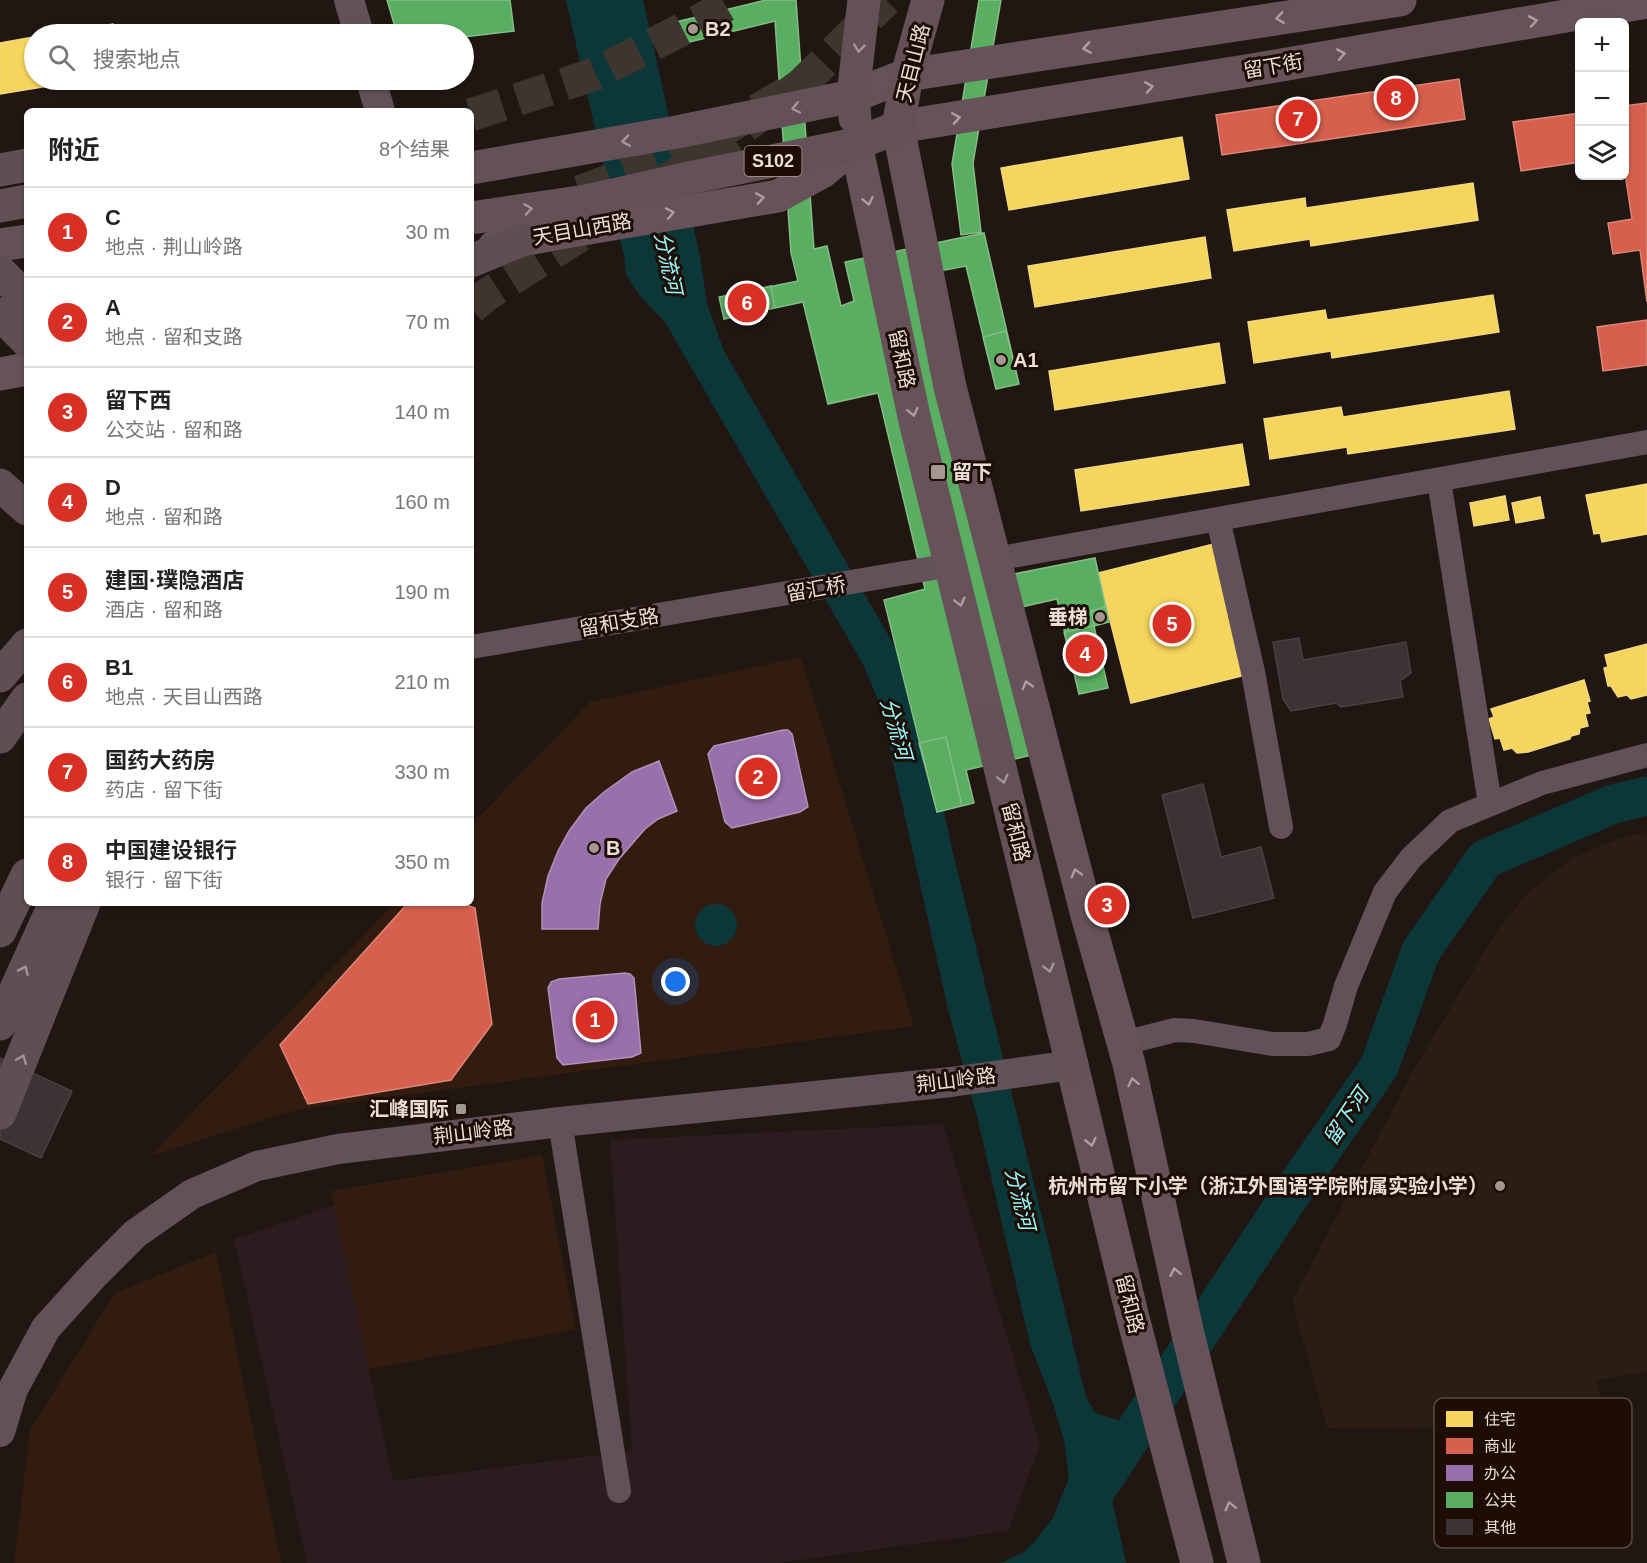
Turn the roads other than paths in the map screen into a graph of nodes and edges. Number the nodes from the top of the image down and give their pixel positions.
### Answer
1 (349, 0) edge
2 (864, 0) edge
3 (928, 0) edge
4 (1400, 0) edge
5 (1647, 2) edge
6 (356, 24) edge
7 (907, 75) junction
8 (374, 90) edge
9 (853, 96) junction
10 (379, 108) edge
11 (898, 127) junction
12 (856, 144) junction
13 (24, 166) edge
14 (474, 167) edge
15 (0, 170) edge
16 (24, 202) edge
17 (0, 206) edge
18 (591, 214) junction
19 (474, 218) edge
20 (522, 240) junction
21 (24, 241) edge
22 (0, 245) edge
23 (474, 252) edge
24 (474, 260) edge
25 (0, 272) edge
26 (24, 285) edge
27 (0, 289) edge
28 (24, 296) edge
29 (0, 314) edge
30 (24, 337) edge
31 (24, 338) edge
32 (0, 341) edge
33 (24, 370) edge
34 (0, 374) edge
35 (1647, 442) edge
36 (1439, 480) junction
37 (0, 485) edge
38 (24, 506) edge
39 (1218, 519) junction
40 (994, 559) junction
41 (951, 565) junction
42 (766, 597) joint
43 (474, 646) edge
44 (24, 648) edge
45 (0, 676) edge
46 (24, 703) edge
47 (0, 737) edge
48 (1647, 755) edge
49 (1490, 804) junction
50 (1281, 827) dead end
51 (24, 881) edge
52 (54, 906) edge
53 (83, 906) edge
54 (0, 931) edge
55 (0, 1024) edge
56 (1124, 1043) junction
57 (1072, 1065) junction
58 (0, 1113) edge
59 (560, 1122) junction
60 (0, 1432) edge
61 (620, 1491) dead end
62 (1197, 1563) edge
63 (1244, 1563) edge

1 - 6 street
2 -> 9 main road
3 - 7 main road, 天目山路
4 -> 7 main road
11 -> 5 main road, 留下街
7 - 9 main road
7 - 11 main road, 天目山路
8 - 10 street
9 - 12 main road, 留和路
9 -> 14 main road
11 - 12 main road, 天目山西路 / S102
11 - 40 main road, 留和路
18 -> 12 main road, 天目山西路 / S102, bridge
12 -> 41 main road, 留和路
13 - 15 highway
16 - 17 highway
19 -> 18 main road, 天目山西路 / S102
18 - 20 main road, 天目山西路
20 - 23 main road, 天目山西路
20 - 24 highway
21 - 22 main road
25 - 28 highway, bridge
26 - 27 main road
29 - 31 highway, bridge
30 - 32 highway
33 - 34 main road
35 - 36 street
36 - 39 street
36 - 49 street
37 - 38 highway
39 - 40 street
39 - 50 street
56 -> 40 main road, 留和路
41 - 42 street, 留汇桥
41 -> 57 main road, 留和路
42 - 43 street, 留和支路
44 - 45 highway
46 - 47 highway
48 - 49 street
49 - 56 street
51 - 54 highway
55 -> 52 highway
58 -> 53 highway
63 -> 56 main road, 留和路
57 - 59 street, 荆山岭路
57 -> 62 main road, 留和路
59 - 60 street, 荆山岭路
59 - 61 street

